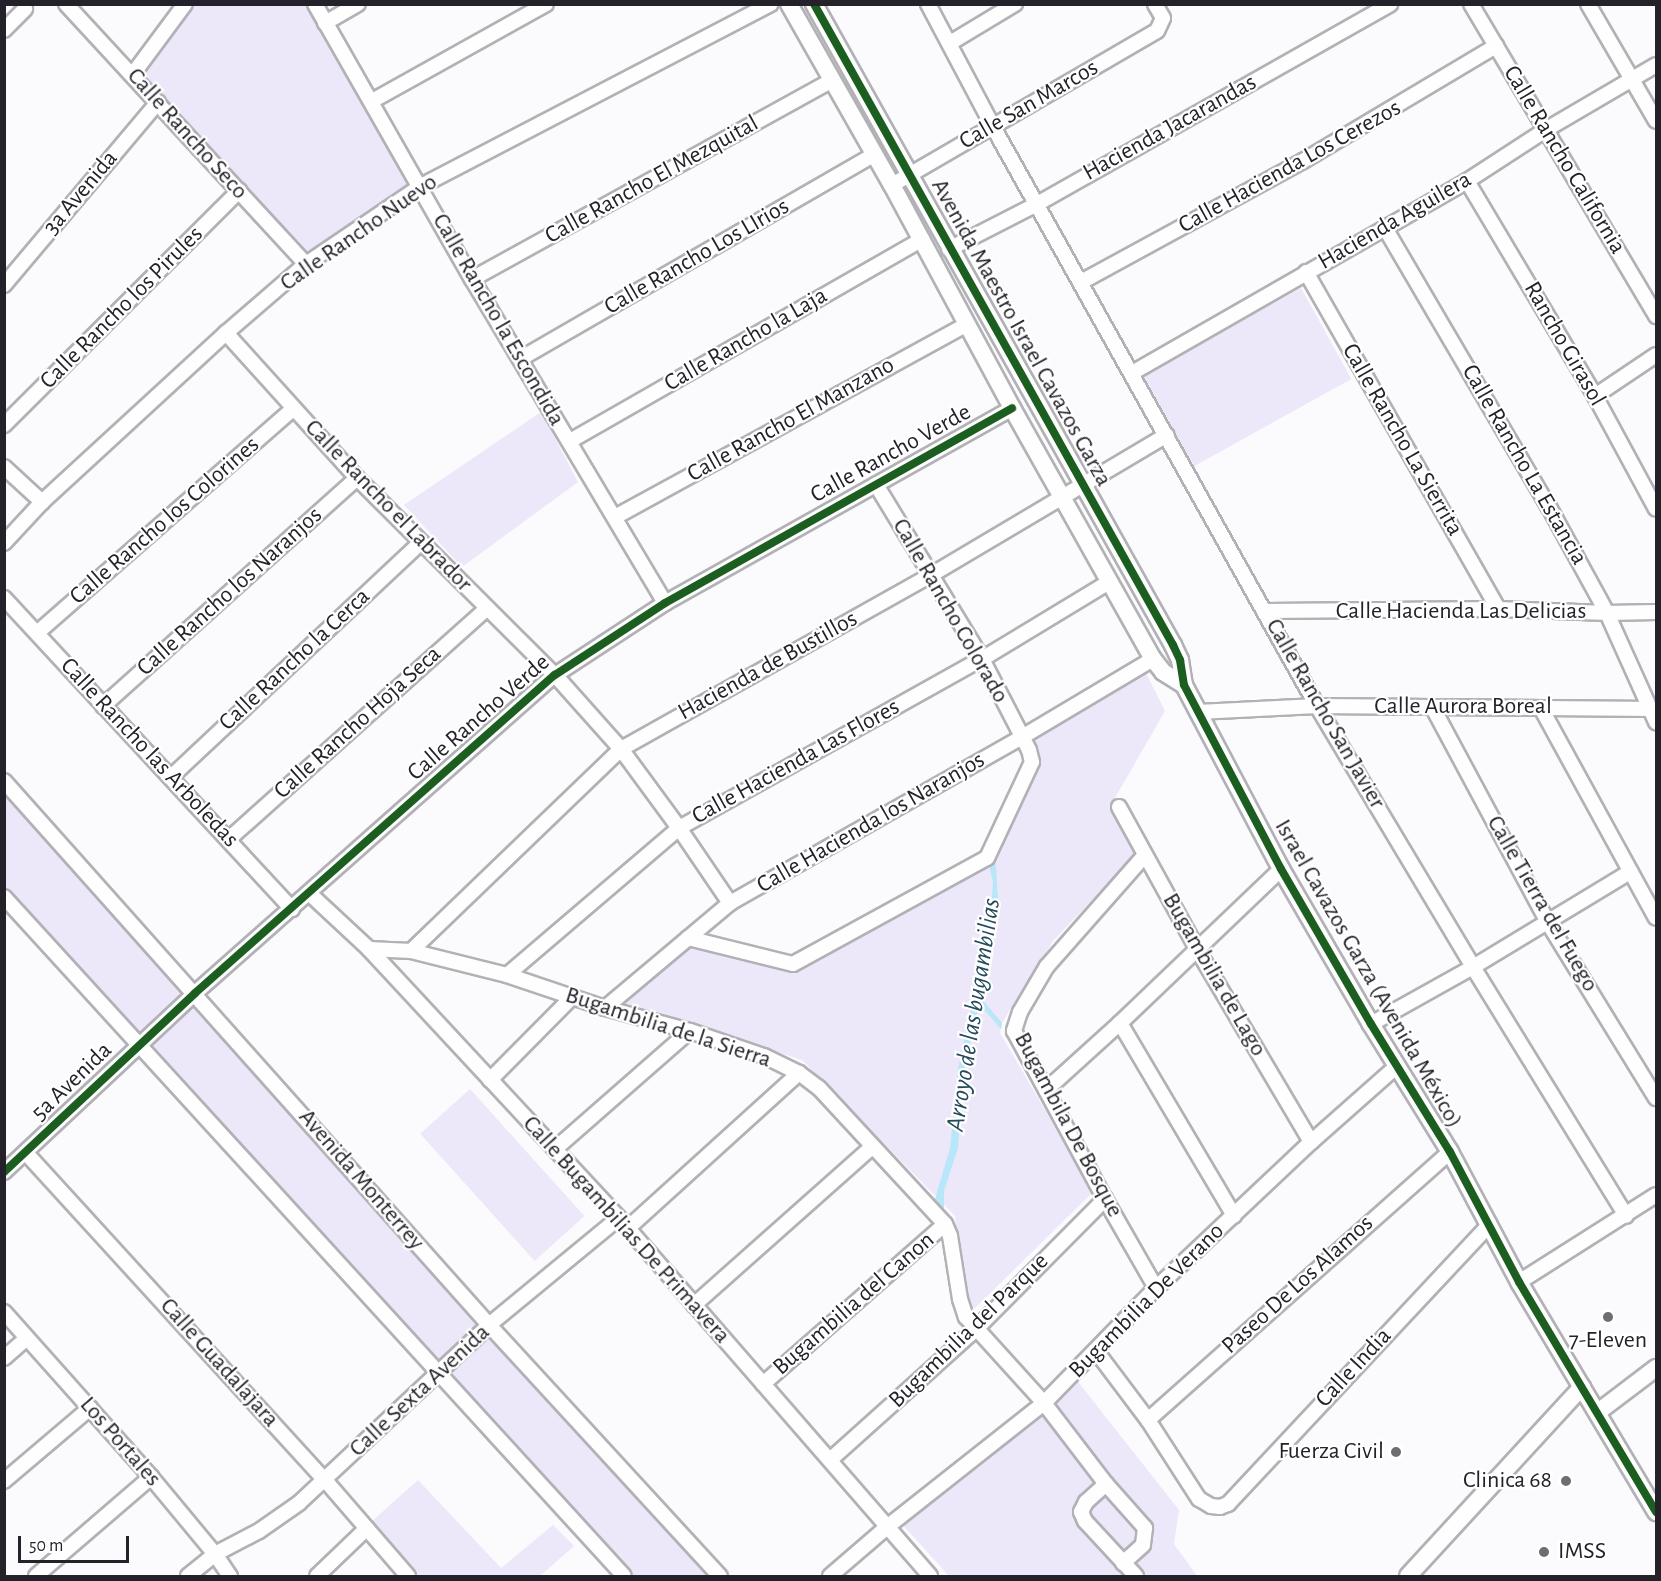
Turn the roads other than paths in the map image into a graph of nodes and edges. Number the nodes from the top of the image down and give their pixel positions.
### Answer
1 (66, 4) edge
2 (185, 4) edge
3 (315, 4) edge
4 (358, 4) edge
5 (546, 4) edge
6 (771, 4) edge
7 (789, 4) edge
8 (814, 4) edge
9 (928, 4) edge
10 (1015, 4) edge
11 (1155, 4) edge
12 (1390, 4) edge
13 (1471, 4) edge
14 (1588, 4) edge
15 (25, 9) dead end
16 (325, 23) junction
17 (4, 30) edge
18 (950, 43) junction
19 (1496, 46) junction
20 (1656, 65) edge
21 (133, 74) junction
22 (1632, 78) junction
23 (832, 80) junction
24 (372, 101) junction
25 (158, 102) junction
26 (1656, 121) edge
27 (992, 125) junction
28 (1547, 129) junction
29 (875, 154) junction
30 (912, 175) junction
31 (1467, 181) junction
32 (892, 185) junction
33 (421, 186) junction
34 (239, 191) junction
35 (1037, 204) junction
36 (1385, 228) junction
37 (922, 239) junction
38 (949, 249) junction
39 (306, 264) junction
40 (1306, 272) junction
41 (472, 279) junction
42 (1081, 282) junction
43 (4, 285) edge
44 (1656, 316) edge
45 (967, 324) junction
46 (226, 333) junction
47 (1656, 355) edge
48 (520, 359) junction
49 (1132, 374) junction
50 (1595, 396) junction
51 (1012, 408) junction
52 (293, 409) junction
53 (4, 425) edge
54 (1167, 435) junction
55 (570, 441) junction
56 (4, 467) edge
57 (357, 478) junction
58 (1081, 484) junction
59 (876, 485) junction
60 (1061, 497) junction
61 (42, 502) junction
62 (1656, 509) edge
63 (615, 518) junction
64 (4, 543) edge
65 (420, 543) junction
66 (931, 574) junction
67 (1109, 582) junction
68 (4, 598) edge
69 (665, 603) junction
70 (487, 608) junction
71 (1498, 609) junction
72 (1266, 611) junction
73 (1656, 612) edge
74 (1607, 613) junction
75 (37, 633) junction
76 (982, 659) junction
77 (1153, 659) junction
78 (555, 675) junction
79 (1184, 685) junction
80 (1317, 705) junction
81 (103, 706) junction
82 (1433, 708) junction
83 (1541, 708) junction
84 (1198, 712) junction
85 (1654, 714) edge
86 (1022, 737) junction
87 (621, 749) junction
88 (171, 777) junction
89 (4, 781) edge
90 (1119, 807) dead end
91 (679, 828) junction
92 (229, 839) junction
93 (1145, 855) junction
94 (1281, 869) junction
95 (1630, 872) junction
96 (310, 894) junction
97 (4, 897) edge
98 (730, 903) junction
99 (292, 909) junction
100 (1656, 918) edge
101 (1547, 921) junction
102 (688, 938) junction
103 (369, 949) junction
104 (1197, 949) junction
105 (411, 951) junction
106 (1473, 967) junction
107 (507, 975) junction
108 (195, 993) junction
109 (572, 998) junction
110 (605, 1008) junction
111 (1120, 1023) junction
112 (1371, 1024) junction
113 (690, 1031) junction
114 (140, 1044) junction
115 (1397, 1066) junction
116 (799, 1073) junction
117 (490, 1080) junction
118 (1046, 1090) junction
119 (1656, 1098) edge
120 (1311, 1142) junction
121 (873, 1146) junction
122 (555, 1149) junction
123 (1450, 1152) junction
124 (26, 1153) junction
125 (4, 1172) edge
126 (1656, 1195) edge
127 (1104, 1199) junction
128 (1234, 1216) junction
129 (1626, 1216) junction
130 (624, 1223) junction
131 (945, 1224) junction
132 (1490, 1224) junction
133 (1519, 1282) junction
134 (1156, 1288) junction
135 (694, 1305) junction
136 (4, 1312) edge
137 (489, 1325) junction
138 (975, 1330) junction
139 (27, 1338) junction
140 (1096, 1351) junction
141 (4, 1358) edge
142 (1656, 1368) edge
143 (438, 1373) junction
144 (763, 1384) junction
145 (1582, 1387) junction
146 (1044, 1403) junction
147 (90, 1408) junction
148 (1598, 1412) junction
149 (1148, 1420) junction
150 (830, 1460) junction
151 (151, 1477) junction
152 (325, 1480) junction
153 (4, 1481) edge
154 (1106, 1484) junction
155 (1656, 1512) edge
156 (887, 1527) junction
157 (367, 1528) junction
158 (215, 1554) junction
159 (1123, 1563) junction
160 (36, 1576) edge
161 (188, 1576) edge
162 (230, 1576) edge
163 (317, 1576) edge
164 (408, 1576) edge
165 (624, 1576) edge
166 (720, 1576) edge
167 (830, 1576) edge
168 (930, 1576) edge
169 (1136, 1576) edge
170 (1408, 1576) edge

1 - 21 street, Calle Rancho Seco
2 - 21 street
3 - 16 street, Calle Rancho la Escondida
4 - 16 street
5 - 24 street
6 - 33 street, Calle Rancho Nuevo
7 - 23 street, Avenida Maestro Israel Cavazos Garza
8 - 30 street, Avenida Maestro Israel Cavazos Garza
9 - 18 street, Calle Rancho San Javier
10 - 18 street
11 - 27 street, Calle San Marcos
12 - 35 street, Hacienda Jacarandas
13 - 19 street, Calle Rancho California
14 - 22 street
15 - 17 street
16 - 24 street, Calle Rancho la Escondida
18 - 27 street, Calle Rancho San Javier
19 - 28 street, Calle Rancho California
19 - 42 street, Calle Hacienda Los Cerezos
20 - 22 street, Hacienda Aguilera
21 - 25 street, Calle Rancho Seco
22 - 26 street
22 - 28 street, Hacienda Aguilera
23 - 29 street, Avenida Maestro Israel Cavazos Garza
23 - 41 street, Calle Rancho El Mezquital
24 - 33 street, Calle Rancho la Escondida
25 - 34 street, Calle Rancho Seco
25 - 43 street, 3a Avenida
27 - 30 street, Calle San Marcos
27 - 35 street, Calle Rancho San Javier
28 - 31 street, Hacienda Aguilera
28 - 44 street, Calle Rancho California
29 - 32 street, Avenida Maestro Israel Cavazos Garza
29 - 48 street, Calle Rancho Los LIrios
30 - 32 street, Calle San Marcos
30 - 38 street, Avenida Maestro Israel Cavazos Garza
31 - 36 street, Hacienda Aguilera
31 - 50 street, Rancho Girasol
32 - 37 street, Avenida Maestro Israel Cavazos Garza
33 - 39 street, Calle Rancho Nuevo
33 - 41 street, Calle Rancho la Escondida
34 - 39 street, Calle Rancho Seco
34 - 53 street, Calle Rancho los Pirules
35 - 38 street, Hacienda Jacarandas
35 - 42 street, Calle Rancho San Javier
36 - 40 street, Hacienda Aguilera
36 - 74 street, Calle Rancho La Estancia
37 - 45 street, Avenida Maestro Israel Cavazos Garza
37 - 55 street, Calle Rancho la Laja
38 - 58 street, Avenida Maestro Israel Cavazos Garza
39 - 46 street, Calle Rancho Nuevo
40 - 49 street, Hacienda Aguilera
40 - 71 street, Calle Rancho La Sierrita
41 - 48 street, Calle Rancho la Escondida
42 - 49 street, Calle Rancho San Javier
45 - 51 street, Avenida Maestro Israel Cavazos Garza
45 - 63 street, Calle Rancho El Manzano
46 - 52 street, Calle Rancho el Labrador
46 - 61 street, Calle Rancho Nuevo
47 - 50 street
48 - 55 street, Calle Rancho la Escondida
49 - 54 street, Calle Rancho San Javier
50 - 62 street, Rancho Girasol
51 - 59 street, Calle Rancho Verde
51 - 60 street, Avenida Maestro Israel Cavazos Garza
52 - 57 street, Calle Rancho el Labrador
52 - 75 street, Calle Rancho los Colorines
54 - 58 street, Hacienda de Bustillos
54 - 72 street, Calle Rancho San Javier
55 - 63 street, Calle Rancho la Escondida
56 - 61 street
57 - 65 street, Calle Rancho el Labrador
57 - 81 street, Calle Rancho los Naranjos
58 - 60 street, Hacienda de Bustillos
58 - 79 street, Avenida Maestro Israel Cavazos Garza
59 - 66 street, Calle Rancho Colorado
59 - 69 street, Calle Rancho Verde
60 - 66 street, Hacienda de Bustillos
60 - 67 street, Avenida Maestro Israel Cavazos Garza
61 - 64 street, Calle Rancho Nuevo
63 - 69 street, Calle Rancho la Escondida
65 - 70 street, Calle Rancho el Labrador
65 - 88 street, Calle Rancho la Cerca
66 - 76 street, Calle Rancho Colorado
66 - 87 street, Hacienda de Bustillos
67 - 76 street, Calle Hacienda Las Flores
67 - 77 street, Avenida Maestro Israel Cavazos Garza
68 - 75 street, Calle Rancho las Arboledas
69 - 78 street, Calle Rancho Verde
70 - 78 street, Calle Rancho el Labrador
70 - 92 street, Calle Rancho Hoja Seca
71 - 72 street, Calle Hacienda Las Delicias
71 - 74 street, Calle Hacienda Las Delicias
72 - 80 street, Calle Rancho San Javier
73 - 74 street, Calle Hacienda Las Delicias
74 - 85 street, Calle Rancho La Estancia
75 - 81 street, Calle Rancho las Arboledas
76 - 86 street, Calle Rancho Colorado
76 - 91 street, Calle Hacienda Las Flores
77 - 79 street, Avenida Maestro Israel Cavazos Garza
77 - 86 street, Calle Hacienda los Naranjos
78 - 87 street, Calle Rancho el Labrador
78 - 96 street, Calle Rancho Verde
79 - 84 street, Israel Cavazos Garza (Avenida México)
80 - 82 street, Calle Aurora Boreal
80 - 84 street, Calle Aurora Boreal
80 - 106 street, Calle Rancho San Javier
81 - 88 street, Calle Rancho las Arboledas
82 - 83 street, Calle Aurora Boreal
82 - 101 street, Calle Tierra del Fuego
83 - 85 street, Calle Aurora Boreal
83 - 95 street
84 - 94 street, Israel Cavazos Garza (Avenida México)
86 - 98 street, Calle Hacienda los Naranjos
86 - 102 street, Calle Rancho Colorado
87 - 91 street, Calle Rancho el Labrador
87 - 105 street, Hacienda de Bustillos
88 - 92 street, Calle Rancho las Arboledas
89 - 108 street, Avenida Monterrey
90 - 93 street, Bugambilia de Lago
91 - 98 street, Calle Rancho el Labrador
91 - 107 street, Calle Hacienda Las Flores
92 - 99 street, Calle Rancho las Arboledas
93 - 104 street, Bugambilia de Lago
93 - 118 street, Bugambila De Bosque
94 - 104 street
94 - 112 street, Israel Cavazos Garza (Avenida México)
95 - 100 street
95 - 101 street
96 - 99 street, Calle Rancho Verde
96 - 103 street, Calle Bugambilias De Primavera
97 - 114 street
98 - 102 street, Calle Hacienda los Naranjos
99 - 108 street, Calle Rancho Verde
101 - 106 street
101 - 119 street, Calle Tierra del Fuego
102 - 110 street, Calle Hacienda los Naranjos
103 - 105 street, Bugambilia de la Sierra
103 - 117 street, Calle Bugambilias De Primavera
104 - 111 street
104 - 120 street, Bugambilia de Lago
105 - 107 street, Bugambilia de la Sierra
106 - 112 street
106 - 129 street, Calle Rancho San Javier
107 - 109 street, Bugambilia de la Sierra
108 - 114 street, Calle Rancho Verde
108 - 137 street, Avenida Monterrey
109 - 110 street, Bugambilia de la Sierra
109 - 117 street
110 - 113 street, Bugambilia de la Sierra
111 - 118 street
111 - 128 street
112 - 115 street, Israel Cavazos Garza (Avenida México)
113 - 116 street, Bugambilia de la Sierra
113 - 122 street
114 - 124 street, 5a Avenida
114 - 143 street
115 - 120 street, Bugambilia De Verano
115 - 123 street, Israel Cavazos Garza (Avenida México)
116 - 121 street, Bugambilia de la Sierra
116 - 130 street, Calle Sexta Avenida
117 - 122 street, Calle Bugambilias De Primavera
118 - 127 street, Bugambila De Bosque
120 - 128 street, Bugambilia De Verano
121 - 131 street, Bugambilia de la Sierra
121 - 135 street
122 - 130 street, Calle Bugambilias De Primavera
123 - 132 street, Israel Cavazos Garza (Avenida México)
123 - 149 street, Paseo De Los Alamos
124 - 125 street, 5a Avenida
124 - 152 street, Calle Guadalajara
126 - 129 street
127 - 134 street, Bugambila De Bosque
127 - 138 street, Bugambilia del Parque
128 - 134 street, Bugambilia De Verano
129 - 133 street
130 - 135 street, Calle Bugambilias De Primavera
130 - 137 street, Calle Sexta Avenida
131 - 138 street, Bugambilia de la Sierra
131 - 144 street, Bugambilia del Canon
132 - 133 street, Israel Cavazos Garza (Avenida México)
132 - 149 street, Calle India
133 - 145 street
134 - 140 street, Bugambilia De Verano
135 - 144 street, Calle Bugambilias De Primavera
136 - 139 street, Los Portales
137 - 143 street, Calle Sexta Avenida
137 - 166 street, Avenida Monterrey
138 - 146 street, Bugambilia de la Sierra
138 - 150 street, Bugambilia del Parque
139 - 141 street
139 - 147 street, Los Portales
140 - 146 street, Bugambilia De Verano
140 - 149 street
142 - 148 street
143 - 152 street, Calle Sexta Avenida
143 - 165 street
144 - 150 street, Calle Bugambilias De Primavera
145 - 148 street
145 - 170 street
146 - 154 street, Bugambilia de la Sierra
146 - 156 street, Bugambilia De Verano
147 - 151 street, Los Portales
147 - 153 street
148 - 155 street
150 - 156 street, Calle Bugambilias De Primavera
151 - 158 street, Los Portales
151 - 160 street
152 - 157 street, Calle Guadalajara
152 - 158 street, Calle Sexta Avenida
154 - 159 street, Bugambilia de la Sierra
154 - 159 street
156 - 167 street, Bugambilia De Verano
156 - 168 street, Calle Bugambilias De Primavera
157 - 163 street
157 - 164 street, Calle Guadalajara
158 - 161 street, Calle Sexta Avenida
158 - 162 street, Los Portales
159 - 169 street

